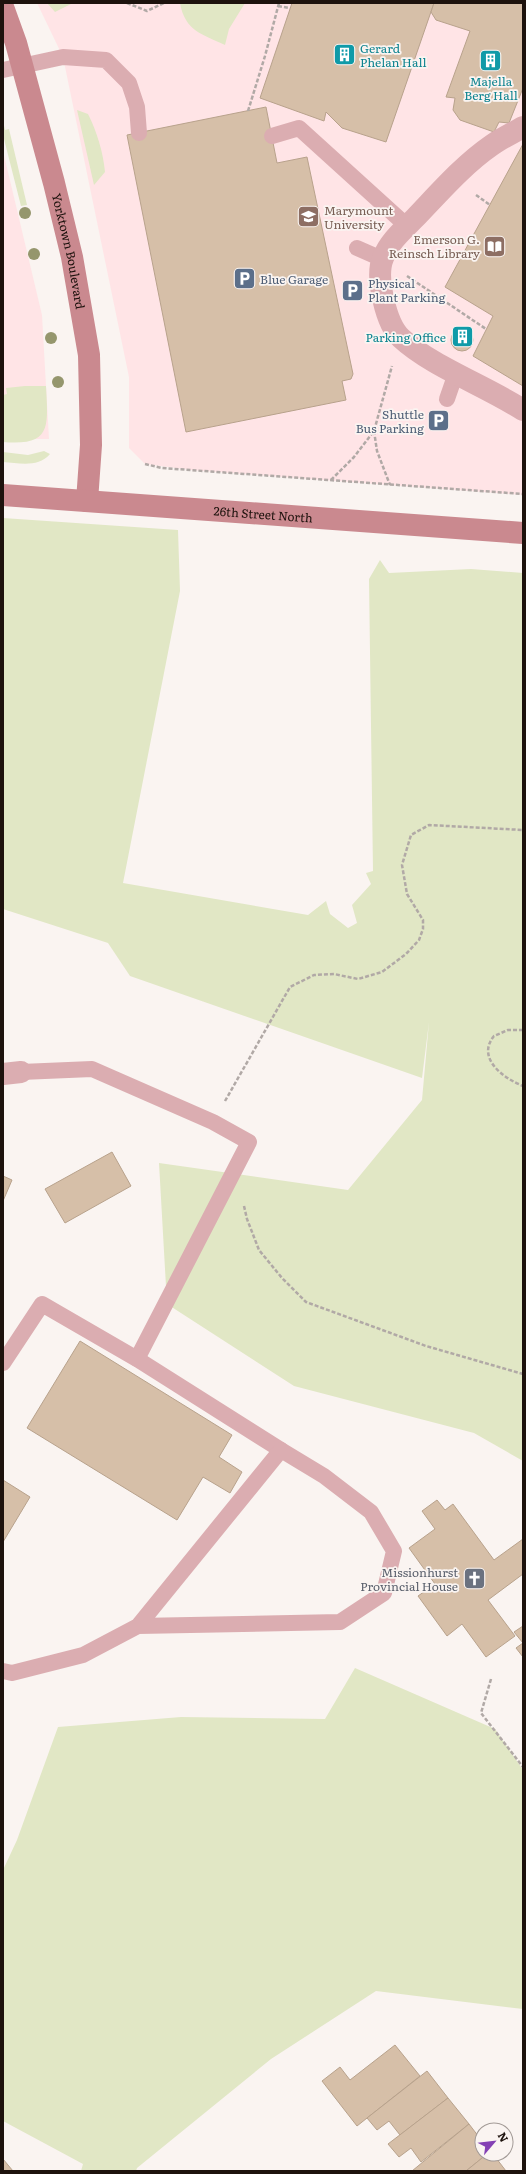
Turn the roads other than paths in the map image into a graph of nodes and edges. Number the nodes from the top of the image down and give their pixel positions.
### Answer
1 (3, 7) edge
2 (12, 67) edge
3 (523, 127) edge
4 (146, 131) dead end
5 (272, 136) dead end
6 (407, 226) junction
7 (357, 248) dead end
8 (382, 258) junction
9 (456, 373) junction
10 (447, 399) dead end
11 (523, 410) edge
12 (3, 495) edge
13 (86, 501) junction
14 (523, 533) edge
15 (12, 1073) edge
16 (137, 1359) junction
17 (3, 1363) edge
18 (281, 1450) junction
19 (138, 1626) junction
20 (3, 1671) edge

1 - 2 street, Yorktown Boulevard
2 - 4 lane
2 - 13 street, Yorktown Boulevard
3 - 6 street
5 - 6 lane
6 - 8 street
7 - 8 lane
8 - 9 street
9 - 10 lane
9 - 11 street
12 - 13 street, 26th Street North
13 - 14 street, 26th Street North
15 - 16 lane
16 - 17 lane
16 - 18 lane
18 - 19 lane
18 - 19 lane
19 - 20 lane

